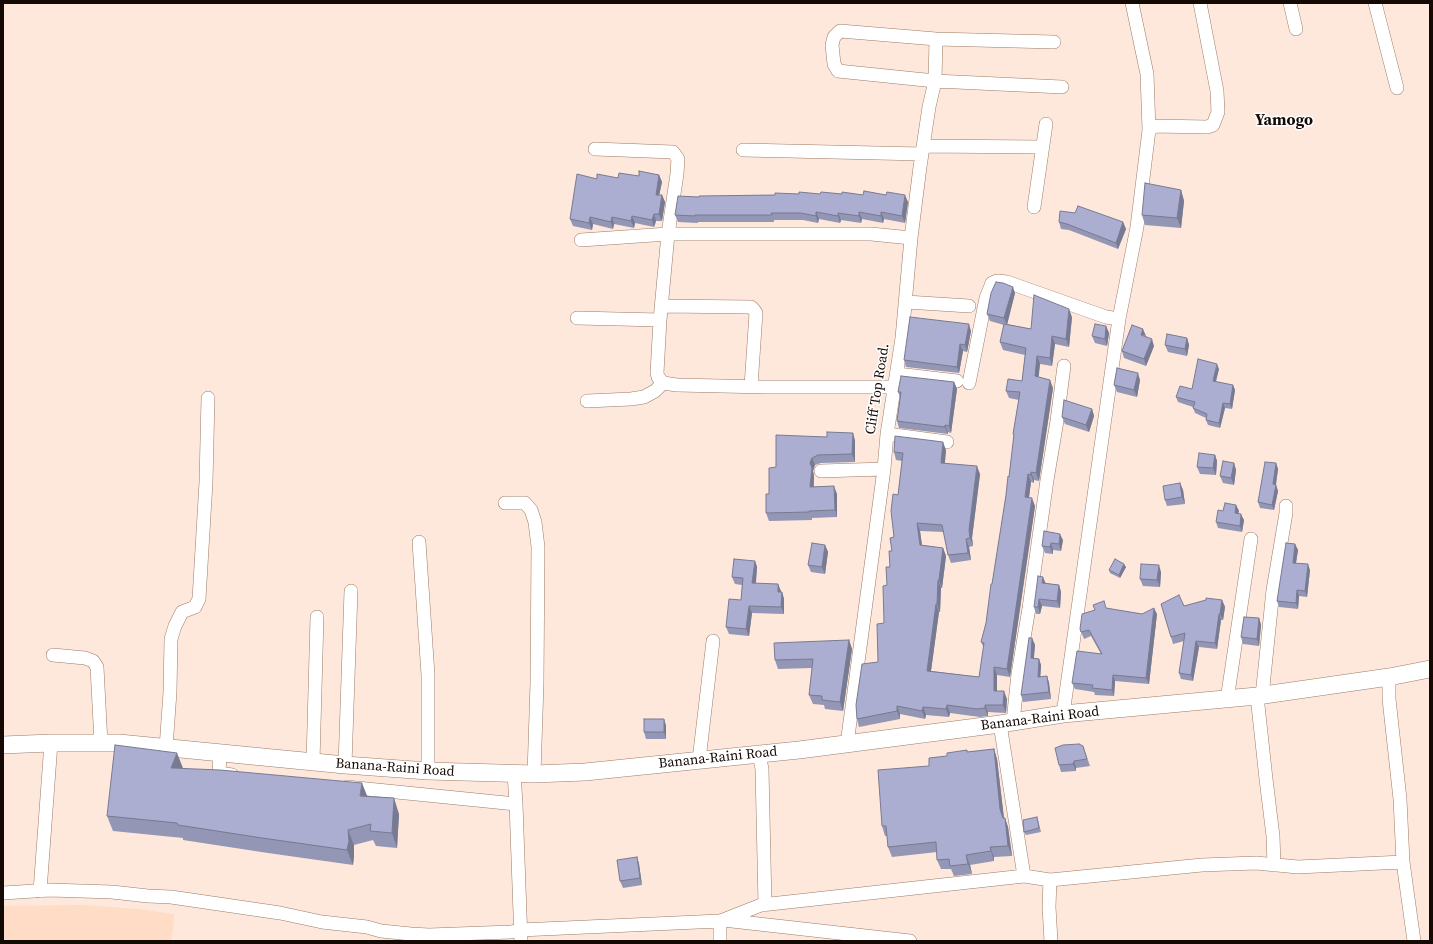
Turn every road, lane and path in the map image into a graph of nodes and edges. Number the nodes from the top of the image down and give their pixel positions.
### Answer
1 (1132, 3) edge
2 (1200, 3) edge
3 (1290, 3) edge
4 (1375, 3) edge
5 (1296, 29) dead end
6 (936, 39) junction
7 (1054, 42) dead end
8 (935, 81) junction
9 (1062, 87) dead end
10 (1397, 88) dead end
11 (1046, 124) dead end
12 (1149, 130) junction
13 (1042, 147) junction
14 (595, 149) dead end
15 (743, 150) dead end
16 (923, 150) junction
17 (1034, 207) dead end
18 (668, 234) junction
19 (911, 238) junction
20 (581, 240) dead end
21 (906, 302) junction
22 (662, 306) junction
23 (969, 306) dead end
24 (576, 318) dead end
25 (1119, 319) junction
26 (660, 320) junction
27 (1064, 366) dead end
28 (896, 380) junction
29 (663, 383) junction
30 (751, 386) junction
31 (208, 398) dead end
32 (587, 401) dead end
33 (887, 434) junction
34 (947, 442) dead end
35 (884, 469) junction
36 (821, 471) dead end
37 (505, 503) dead end
38 (1286, 506) dead end
39 (1251, 539) dead end
40 (419, 542) dead end
41 (351, 591) dead end
42 (317, 617) dead end
43 (713, 641) dead end
44 (53, 655) dead end
45 (1430, 669) edge
46 (1389, 677) junction
47 (1259, 696) junction
48 (1227, 700) junction
49 (1063, 714) junction
50 (1007, 723) junction
51 (51, 743) junction
52 (101, 743) junction
53 (847, 744) junction
54 (3, 745) edge
55 (166, 748) junction
56 (220, 753) junction
57 (759, 754) junction
58 (699, 760) junction
59 (312, 762) junction
60 (345, 765) junction
61 (428, 770) junction
62 (514, 773) junction
63 (534, 774) junction
64 (242, 776) edge
65 (335, 786) edge
66 (516, 804) junction
67 (1403, 862) junction
68 (1274, 864) junction
69 (1024, 876) junction
70 (1050, 880) junction
71 (40, 891) junction
72 (3, 893) edge
73 (765, 905) junction
74 (721, 921) junction
75 (521, 935) edge
76 (720, 941) edge
77 (910, 941) edge
78 (1051, 941) edge
79 (1414, 941) edge

1 - 12 street
2 - 12 street
3 - 5 street
4 - 10 street
6 - 7 street
6 - 8 street, Cliff Top Road.
6 - 8 street
8 - 9 street
8 - 16 street, Cliff Top Road.
11 - 13 street
12 - 25 street
13 - 16 street
13 - 17 street
14 - 18 street
15 - 16 street
16 - 19 street, Cliff Top Road.
18 - 19 street
18 - 20 street
18 - 22 street
19 - 21 street, Cliff Top Road.
21 - 23 street
21 - 28 street, Cliff Top Road.
22 - 26 street
22 - 30 street
24 - 26 street
25 - 28 street
25 - 49 street
26 - 29 street
27 - 50 street
28 - 30 street
28 - 33 street, Cliff Top Road.
29 - 30 street
29 - 32 street
31 - 55 street
33 - 34 street
33 - 35 street, Cliff Top Road.
35 - 36 street
35 - 53 street, Cliff Top Road.
37 - 63 street
38 - 47 street
39 - 48 street
40 - 61 street
41 - 60 street
42 - 59 street
43 - 58 street
44 - 52 street
45 - 46 main road, Banana-Raini Road
46 - 47 main road, Banana-Raini Road
46 - 67 street
47 - 48 main road, Banana-Raini Road
47 - 68 street
48 - 49 main road, Banana-Raini Road
49 - 50 main road, Banana-Raini Road
50 - 53 main road, Banana-Raini Road
50 - 69 street
51 - 52 main road, Banana-Raini Road
51 - 54 main road, Banana-Raini Road
51 - 71 street
52 - 55 main road, Banana-Raini Road
53 - 57 main road, Banana-Raini Road
55 - 56 main road, Banana-Raini Road
56 - 59 main road, Banana-Raini Road
56 - 64 street
57 - 58 main road, Banana-Raini Road
57 - 73 street
58 - 63 main road, Banana-Raini Road
59 - 60 main road, Banana-Raini Road
60 - 61 main road, Banana-Raini Road
61 - 62 main road, Banana-Raini Road
62 - 63 main road, Banana-Raini Road
62 - 66 street
65 - 66 street
66 - 75 street
67 - 68 street
67 - 79 street
68 - 70 street
69 - 70 street
69 - 73 street
70 - 78 street
71 - 72 street
71 - 75 street
73 - 74 street
74 - 75 street
74 - 76 street
74 - 77 street

